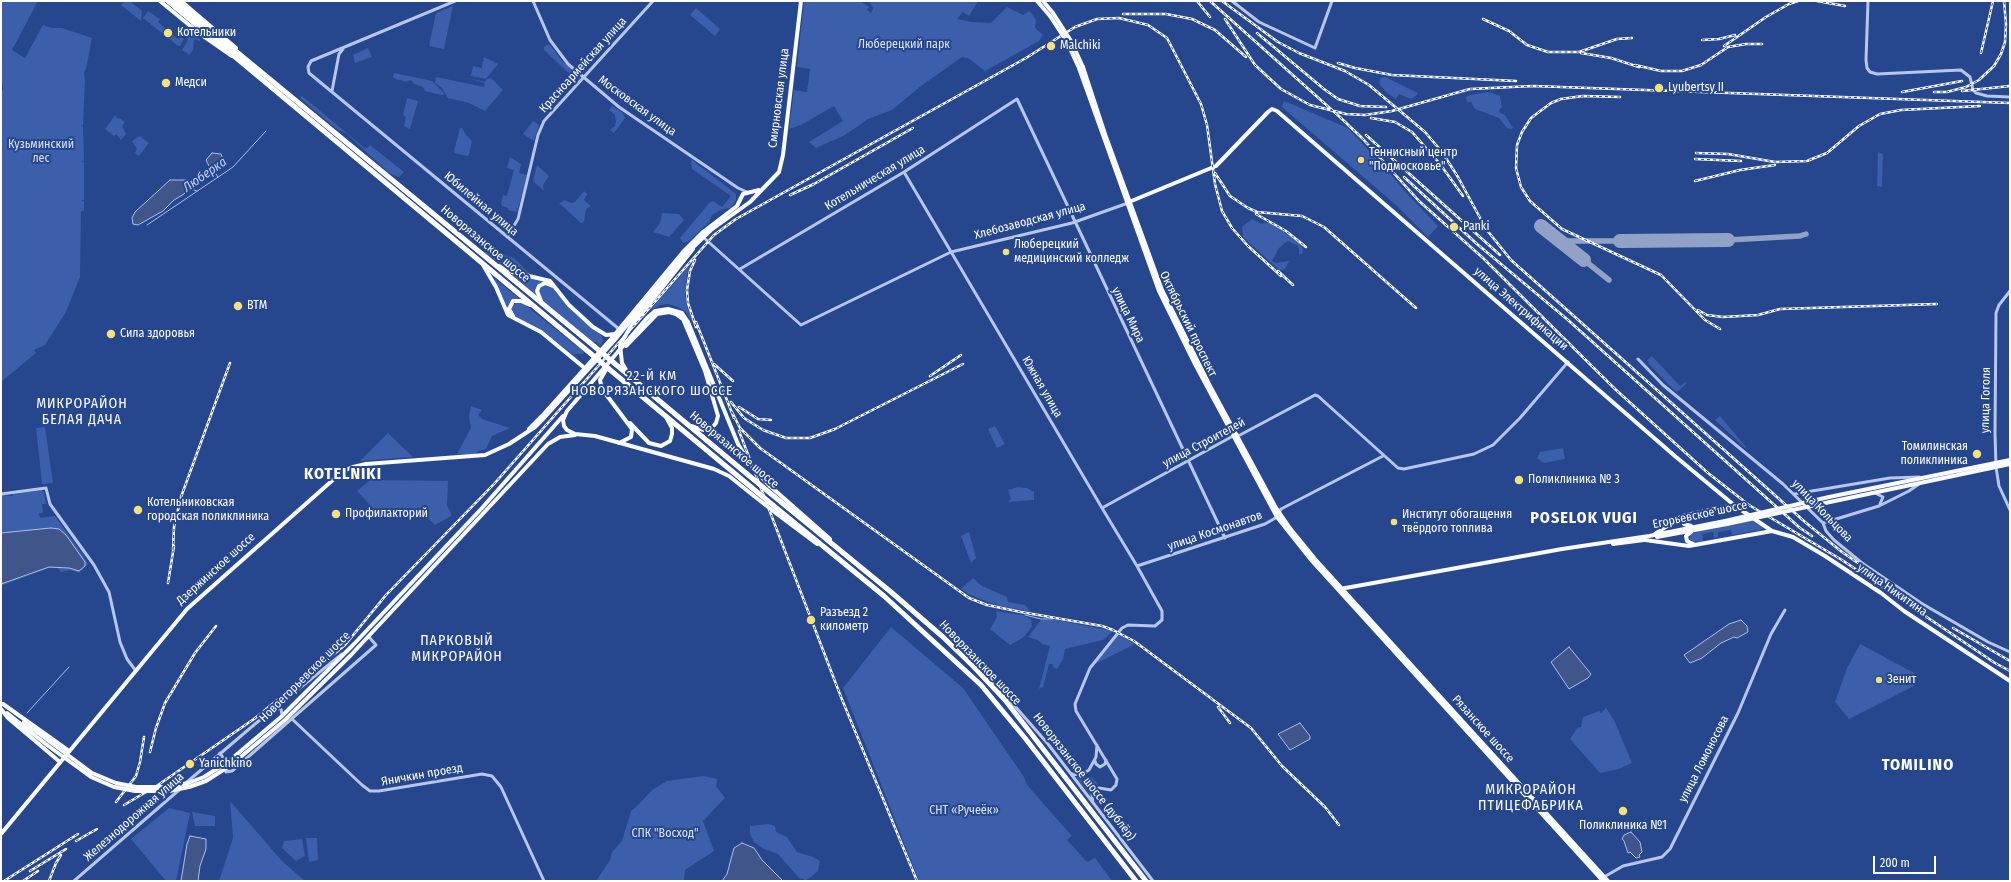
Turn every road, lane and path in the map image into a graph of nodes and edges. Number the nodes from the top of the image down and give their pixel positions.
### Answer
1 (160, 1) edge
2 (168, 1) edge
3 (175, 1) edge
4 (181, 1) edge
5 (455, 1) edge
6 (532, 1) edge
7 (653, 1) edge
8 (801, 1) edge
9 (1037, 1) edge
10 (1043, 1) edge
11 (1232, 1) edge
12 (1332, 1) edge
13 (1868, 1) edge
14 (1051, 15) junction
15 (344, 48) junction
16 (331, 53) junction
17 (338, 58) junction
18 (242, 59) junction
19 (583, 77) junction
20 (332, 87) junction
21 (328, 88) junction
22 (332, 92) junction
23 (2010, 97) edge
24 (1017, 99) joint
25 (1272, 109) joint
26 (904, 172) junction
27 (738, 188) junction
28 (761, 190) junction
29 (747, 192) junction
30 (741, 198) junction
31 (752, 200) junction
32 (1128, 202) junction
33 (748, 203) junction
34 (1074, 222) junction
35 (507, 237) junction
36 (703, 237) junction
37 (698, 242) junction
38 (951, 252) junction
39 (722, 254) junction
40 (476, 258) junction
41 (488, 260) junction
42 (740, 269) junction
43 (748, 278) junction
44 (556, 288) junction
45 (2010, 291) edge
46 (534, 307) junction
47 (549, 310) junction
48 (520, 321) junction
49 (618, 331) junction
50 (602, 333) junction
51 (612, 340) junction
52 (604, 347) junction
53 (592, 360) junction
54 (1638, 360) dead end
55 (578, 362) junction
56 (1568, 362) junction
57 (586, 369) junction
58 (578, 376) junction
59 (630, 377) junction
60 (582, 394) junction
61 (605, 394) junction
62 (567, 411) junction
63 (547, 412) junction
64 (665, 415) junction
65 (625, 418) junction
66 (689, 426) junction
67 (575, 434) junction
68 (1235, 436) junction
69 (619, 443) junction
70 (1379, 452) junction
71 (1383, 456) junction
72 (1375, 459) junction
73 (2010, 460) edge
74 (1188, 461) junction
75 (2010, 464) edge
76 (1996, 465) junction
77 (1923, 478) junction
78 (1871, 481) junction
79 (1920, 482) junction
80 (1872, 491) junction
81 (1, 494) edge
82 (1794, 494) junction
83 (1729, 502) junction
84 (1734, 506) junction
85 (1879, 506) junction
86 (1726, 507) junction
87 (1102, 508) junction
88 (2010, 510) edge
89 (1279, 512) junction
90 (1687, 515) junction
91 (1277, 517) junction
92 (1759, 522) joint
93 (1823, 523) junction
94 (1765, 526) junction
95 (1696, 528) junction
96 (1772, 531) junction
97 (1761, 532) junction
98 (1649, 536) junction
99 (1225, 538) junction
100 (1645, 540) junction
101 (1695, 545) junction
102 (846, 555) junction
103 (836, 557) junction
104 (1138, 566) junction
105 (1353, 589) junction
106 (1340, 590) junction
107 (1350, 599) junction
108 (1784, 610) dead end
109 (369, 637) junction
110 (354, 644) junction
111 (2010, 652) edge
112 (136, 671) junction
113 (978, 672) junction
114 (2010, 681) edge
115 (2, 704) edge
116 (1, 709) edge
117 (274, 709) junction
118 (281, 717) junction
119 (292, 719) junction
120 (48, 743) junction
121 (60, 744) junction
122 (1097, 745) junction
123 (69, 751) junction
124 (220, 753) junction
125 (51, 754) junction
126 (1095, 758) junction
127 (1106, 758) junction
128 (60, 762) junction
129 (230, 763) junction
130 (1070, 773) junction
131 (1093, 803) junction
132 (1, 834) edge
133 (1604, 879) edge
134 (74, 881) edge
135 (544, 881) edge
136 (1136, 881) edge
137 (1146, 881) edge
138 (1153, 881) edge
139 (1608, 881) edge

1 - 18 main road
2 - 18 highway, Новорязанское шоссе
3 - 18 highway, Новорязанское шоссе
4 - 18 main road
5 - 15 street, Юбилейная улица
6 - 19 street, Московская улица
7 - 19 street, Красноармейская улица
8 - 28 main road, Смирновская улица
9 - 14 main road, Октябрьский проспект
10 - 14 main road, Октябрьский проспект
11 - 12 street
13 - 23 street
14 - 32 main road, Октябрьский проспект, bridge
15 - 16 street, Юбилейная улица
15 - 17 street
16 - 17 street
16 - 21 street, Юбилейная улица
17 - 20 street
18 - 40 highway, Новорязанское шоссе
18 - 41 highway, Новорязанское шоссе
19 - 27 street, Московская улица
19 - 35 street, Красноармейская улица
20 - 21 street
20 - 22 street
21 - 22 street, Юбилейная улица
22 - 35 street, Юбилейная улица
24 - 26 street, Котельническая улица
24 - 34 street, улица Мира
25 - 32 main road, Хлебозаводская улица
25 - 56 main road, улица Электрификации
26 - 38 street, Южная улица
26 - 42 street, Котельническая улица
27 - 29 street, Московская улица
27 - 30 street
28 - 29 main road
28 - 31 main road, Смирновская улица
29 - 30 main road
29 - 31 main road
30 - 33 main road
30 - 49 main road
31 - 33 main road, Смирновская улица
32 - 34 street, Хлебозаводская улица
32 - 68 main road, Октябрьский проспект
33 - 36 main road, Смирновская улица
34 - 38 street, Хлебозаводская улица
34 - 74 street, улица Мира
35 - 49 street, Юбилейная улица
36 - 37 main road, Смирновская улица
36 - 39 street
37 - 51 main road, Смирновская улица
37 - 59 main road, bridge
38 - 43 street, Хлебозаводская улица
38 - 87 street, Южная улица
39 - 42 street
39 - 43 street
40 - 46 highway, Новорязанское шоссе
40 - 48 main road
41 - 44 main road
41 - 47 highway, Новорязанское шоссе
42 - 43 street
44 - 47 main road
44 - 50 main road
45 - 76 street, улица Гоголя
46 - 48 main road
46 - 64 highway, Новорязанское шоссе, bridge
47 - 59 highway, Новорязанское шоссе, bridge
48 - 55 main road
49 - 50 main road
49 - 51 main road
50 - 52 main road
51 - 52 main road, Дзержинское шоссе
51 - 57 main road, Дзержинское шоссе
52 - 53 main road, Дзержинское шоссе
53 - 55 main road
53 - 57 main road, Дзержинское шоссе
54 - 82 street, улица Кольцова
55 - 57 main road
55 - 58 main road
56 - 71 street
56 - 83 main road, улица Электрификации
57 - 58 main road, Дзержинское шоссе
57 - 63 main road, Дзержинское шоссе
58 - 63 main road, Дзержинское шоссе
59 - 66 highway, Новорязанское шоссе
60 - 61 main road
60 - 62 main road, Новоегорьевское шоссе
60 - 102 main road, Новоегорьевское шоссе, bridge
61 - 65 main road
61 - 66 main road
62 - 67 main road
62 - 110 main road, Новоегорьевское шоссе
63 - 112 main road, Дзержинское шоссе
64 - 65 main road
64 - 103 highway, Новорязанское шоссе, bridge
65 - 69 main road
66 - 102 highway, Новорязанское шоссе, bridge
67 - 69 main road
67 - 109 main road, Новоегорьевское шоссе
68 - 70 street, улица Строителей
68 - 74 street, улица Строителей
68 - 89 main road, Октябрьский проспект
68 - 91 main road, Октябрьский проспект
69 - 103 main road, bridge
70 - 71 street
70 - 72 street
71 - 72 street, улица Космонавтов
72 - 89 street, улица Космонавтов
73 - 76 main road
74 - 87 street, улица Строителей
74 - 99 street, улица Мира
75 - 76 main road
76 - 77 main road, Егорьевское шоссе
76 - 79 main road, Егорьевское шоссе
76 - 88 street, улица Гоголя
77 - 78 street
77 - 80 main road, Егорьевское шоссе
78 - 80 street
78 - 82 street
79 - 80 main road, Егорьевское шоссе
79 - 85 street
80 - 85 street
80 - 95 main road, Егорьевское шоссе, bridge
81 - 112 street
82 - 93 street, улица Кольцова
83 - 84 main road, улица Электрификации
83 - 86 main road
84 - 86 main road
84 - 92 main road, улица Электрификации
85 - 93 street
86 - 90 main road
87 - 104 street, Южная улица
89 - 91 street, улица Космонавтов
89 - 106 main road, Октябрьский проспект
90 - 95 main road
90 - 98 main road
91 - 99 street, улица Космонавтов
91 - 106 main road, Октябрьский проспект
92 - 94 main road, улица Никитина
93 - 111 street, улица Кольцова
94 - 96 main road, улица Никитина
94 - 97 main road
95 - 98 main road, Егорьевское шоссе
95 - 100 main road, Егорьевское шоссе
95 - 101 main road
96 - 97 main road
96 - 114 main road, улица Никитина
97 - 101 main road
98 - 106 main road, Егорьевское шоссе
99 - 104 street, улица Космонавтов
100 - 101 main road
100 - 105 main road, Егорьевское шоссе
102 - 113 highway, Новорязанское шоссе
103 - 136 highway, Новорязанское шоссе
104 - 122 street, Южная улица
105 - 106 main road, Егорьевское шоссе
105 - 107 main road
106 - 107 main road, Рязанское шоссе
106 - 133 main road, Рязанское шоссе
107 - 133 main road, Рязанское шоссе
108 - 133 street, улица Ломоносова
109 - 119 street
109 - 129 main road, Новоегорьевское шоссе
110 - 117 street, Железнодорожная улица
110 - 118 main road, Новоегорьевское шоссе
112 - 123 main road, Дзержинское шоссе
113 - 130 street, Новорязанское шоссе (дублёр)
113 - 137 highway, Новорязанское шоссе
115 - 120 main road, Новоегорьевское шоссе
115 - 121 main road
116 - 120 main road, Новоегорьевское шоссе
116 - 125 main road
117 - 118 street
117 - 124 street, Железнодорожная улица
118 - 129 main road, Новоегорьевское шоссе
119 - 124 street
119 - 135 street, Яничкин проезд
120 - 129 main road, Новоегорьевское шоссе, bridge
121 - 123 main road
121 - 125 main road
122 - 126 street
122 - 127 street
123 - 128 main road, Дзержинское шоссе
124 - 134 street, Железнодорожная улица
125 - 128 main road
126 - 127 street
126 - 127 street
126 - 130 street
127 - 131 street
128 - 132 main road, Дзержинское шоссе
130 - 131 street, Новорязанское шоссе (дублёр)
131 - 138 street, Новорязанское шоссе (дублёр)
133 - 139 main road, Рязанское шоссе

